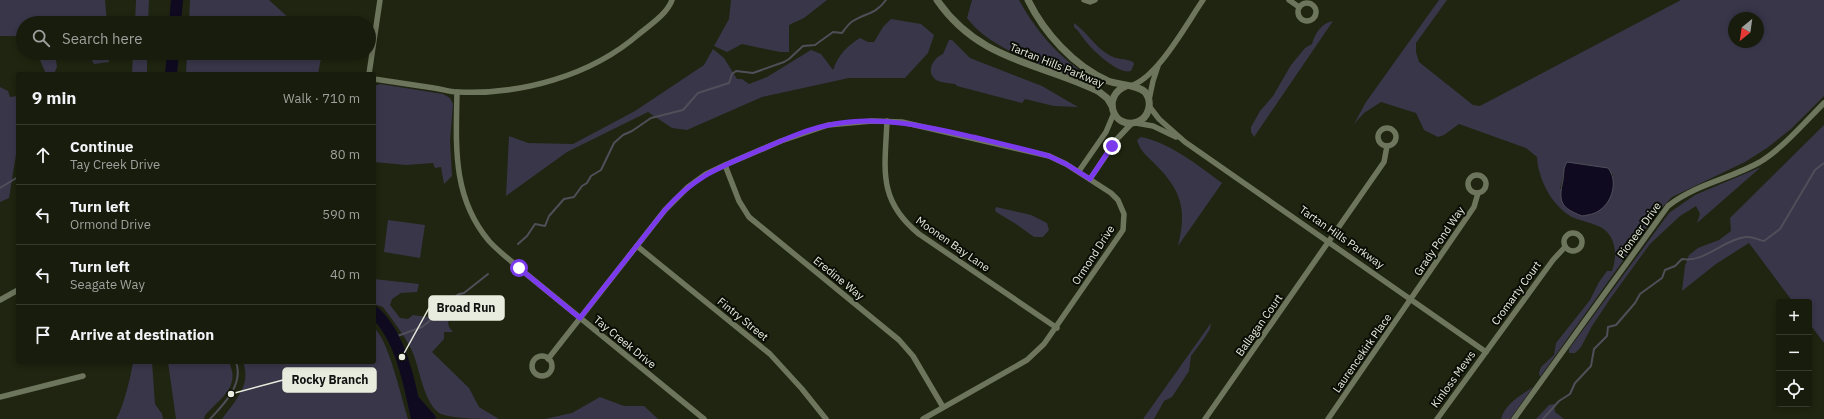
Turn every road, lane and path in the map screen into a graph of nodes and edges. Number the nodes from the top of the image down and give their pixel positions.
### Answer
1 (380, 0) edge
2 (672, 0) edge
3 (937, 0) edge
4 (1028, 0) edge
5 (1084, 0) edge
6 (1095, 0) edge
7 (1203, 0) edge
8 (1289, 0) edge
9 (1299, 7) dead end
10 (376, 30) edge
11 (372, 60) edge
12 (1159, 64) junction
13 (370, 72) edge
14 (376, 78) edge
15 (1128, 86) junction
16 (457, 92) junction
17 (1824, 103) edge
18 (1149, 104) junction
19 (1113, 110) junction
20 (887, 121) junction
21 (1134, 123) junction
22 (1185, 142) junction
23 (1387, 146) dead end
24 (725, 165) junction
25 (1078, 172) junction
26 (1090, 179) junction
27 (1478, 193) dead end
28 (1329, 242) junction
29 (636, 246) junction
30 (1565, 247) dead end
31 (16, 291) edge
32 (1412, 299) junction
33 (0, 300) edge
34 (580, 318) junction
35 (1057, 328) junction
36 (1486, 352) junction
37 (548, 359) dead end
38 (83, 376) dead end
39 (0, 397) edge
40 (943, 407) junction
41 (704, 419) edge
42 (826, 419) edge
43 (923, 419) edge
44 (1205, 419) edge
45 (1328, 419) edge
46 (1437, 419) edge
47 (1514, 419) edge

1 - 10 street
2 - 16 street
3 - 19 street, Tartan Hills Parkway
4 - 15 street, Tartan Hills Parkway
5 - 6 street
7 - 12 street
8 - 9 street
11 - 13 street
12 - 15 street
12 - 18 street
14 - 16 street
15 - 18 street, Tartan Hills Parkway
15 - 19 street, Tartan Hills Parkway
16 - 34 street, Tay Creek Drive
17 - 47 street, Pioneer Drive
18 - 21 street
18 - 22 street, Tartan Hills Parkway
19 - 21 street, Tartan Hills Parkway
19 - 25 street
20 - 24 street, Ormond Drive
20 - 25 street, Ormond Drive
20 - 35 street, Moonen Bay Lane
21 - 22 street, Tartan Hills Parkway
21 - 26 street
22 - 28 street, Tartan Hills Parkway
23 - 28 street, Ballagan Court
24 - 29 street, Ormond Drive
24 - 40 street, Eredine Way
25 - 26 street, Ormond Drive
26 - 35 street, Ormond Drive
27 - 32 street, Grady Pond Way
28 - 32 street, Tartan Hills Parkway
28 - 44 street, Ballagan Court
29 - 34 street, Ormond Drive
29 - 42 street, Fintry Street
30 - 36 street, Cromarty Court
31 - 33 street
32 - 36 street, Tartan Hills Parkway
32 - 45 street, Laurencekirk Place
34 - 37 street, Ormond Drive
34 - 41 street, Tay Creek Drive
35 - 40 street, Ormond Drive
36 - 46 street, Kinloss Mews
38 - 39 street
40 - 43 street, Ormond Drive

